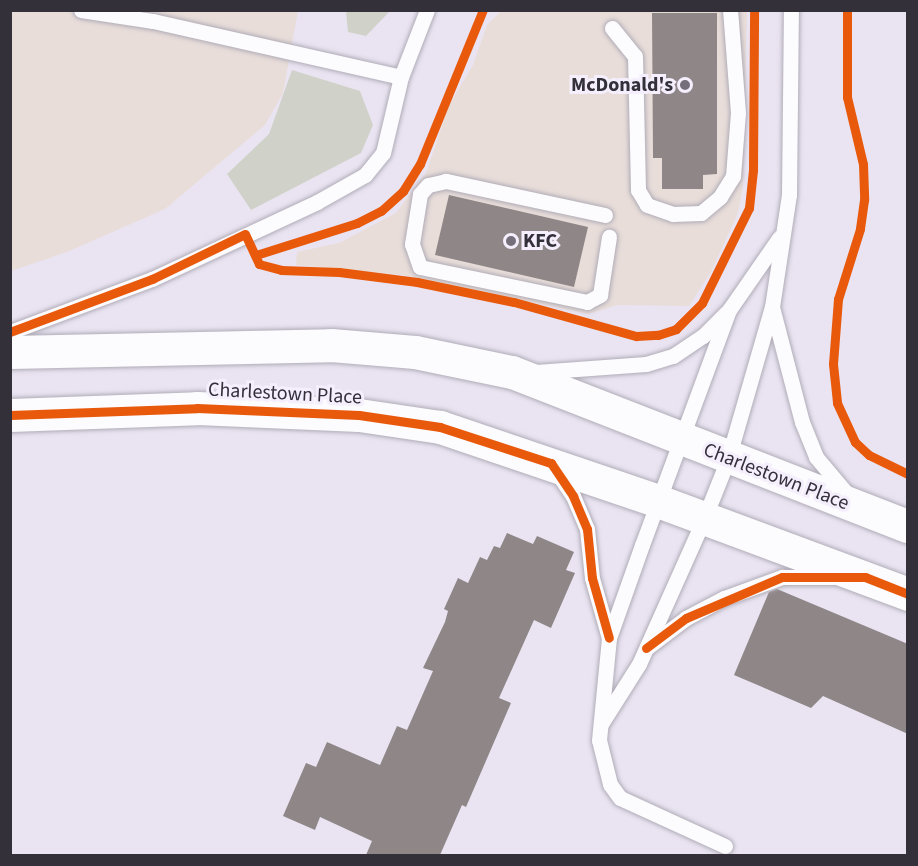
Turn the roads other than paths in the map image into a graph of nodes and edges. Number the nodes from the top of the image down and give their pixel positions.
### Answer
1 (81, 10) edge
2 (427, 10) edge
3 (730, 10) edge
4 (791, 10) edge
5 (612, 28) dead end
6 (401, 77) junction
7 (605, 215) dead end
8 (781, 236) junction
9 (609, 237) dead end
10 (772, 307) junction
11 (729, 310) junction
12 (10, 332) edge
13 (10, 352) edge
14 (512, 372) junction
15 (10, 416) edge
16 (681, 441) junction
17 (728, 459) junction
18 (551, 463) junction
19 (658, 501) junction
20 (859, 508) junction
21 (704, 519) junction
22 (908, 526) edge
23 (865, 577) junction
24 (908, 594) edge
25 (609, 638) junction
26 (646, 648) junction
27 (601, 724) junction
28 (725, 846) dead end

1 - 6 lane
2 - 6 lane
3 - 5 lane
4 - 8 lane
6 - 12 lane
7 - 9 lane
8 - 10 lane
8 - 11 lane
10 - 17 lane
10 - 20 lane
11 - 14 lane
11 - 16 lane
13 - 14 street, Charlestown Place
14 - 16 street, Charlestown Place
15 - 18 street, Charlestown Place
16 - 17 street, Charlestown Place
16 - 19 lane
17 - 20 street, Charlestown Place
17 - 21 lane
18 - 19 street, Charlestown Place
18 - 25 lane
19 - 21 street, Charlestown Place
19 - 25 lane
20 - 22 street, Charlestown Place
21 - 23 street, Charlestown Place
21 - 26 lane
23 - 24 street, Charlestown Place
23 - 26 lane
25 - 27 lane
26 - 27 lane
27 - 28 lane

